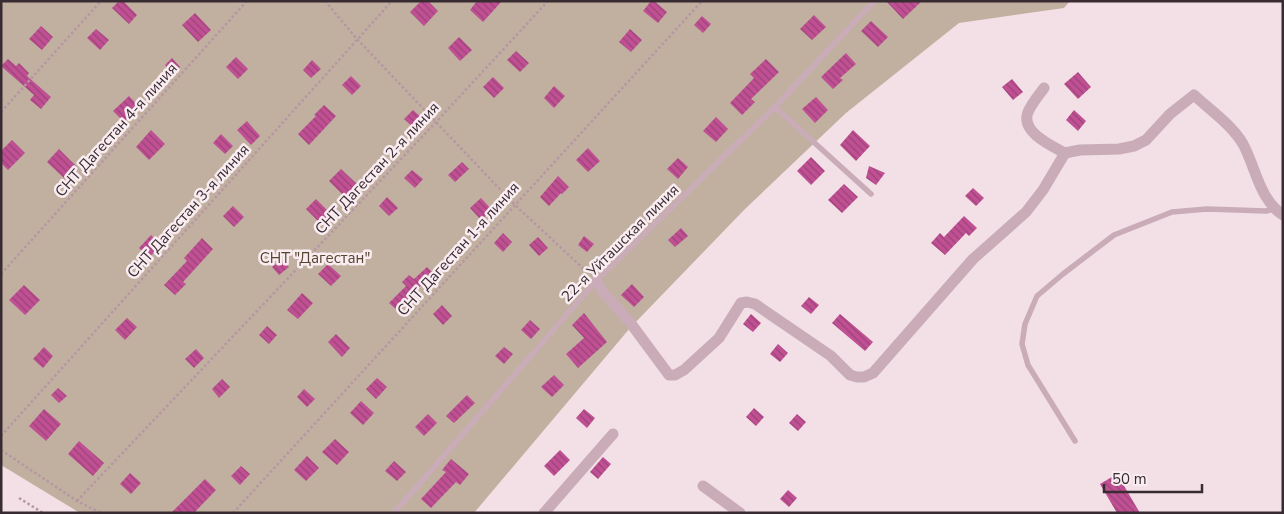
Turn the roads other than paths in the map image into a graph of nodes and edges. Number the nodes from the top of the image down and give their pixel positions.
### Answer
1 (874, 1) edge
2 (1044, 88) dead end
3 (775, 107) junction
4 (1066, 153) junction
5 (871, 194) dead end
6 (1279, 212) edge
7 (596, 281) junction
8 (613, 434) dead end
9 (1075, 441) dead end
10 (703, 486) dead end
11 (394, 513) edge
12 (544, 513) edge
13 (740, 513) edge

1 - 3 lane, 22-я Уйташская линия
2 - 4 street
3 - 5 lane
3 - 7 lane, 22-я Уйташская линия
4 - 6 street
4 - 7 street
6 - 9 lane
7 - 11 lane, 22-я Уйташская линия
8 - 12 street
10 - 13 street

